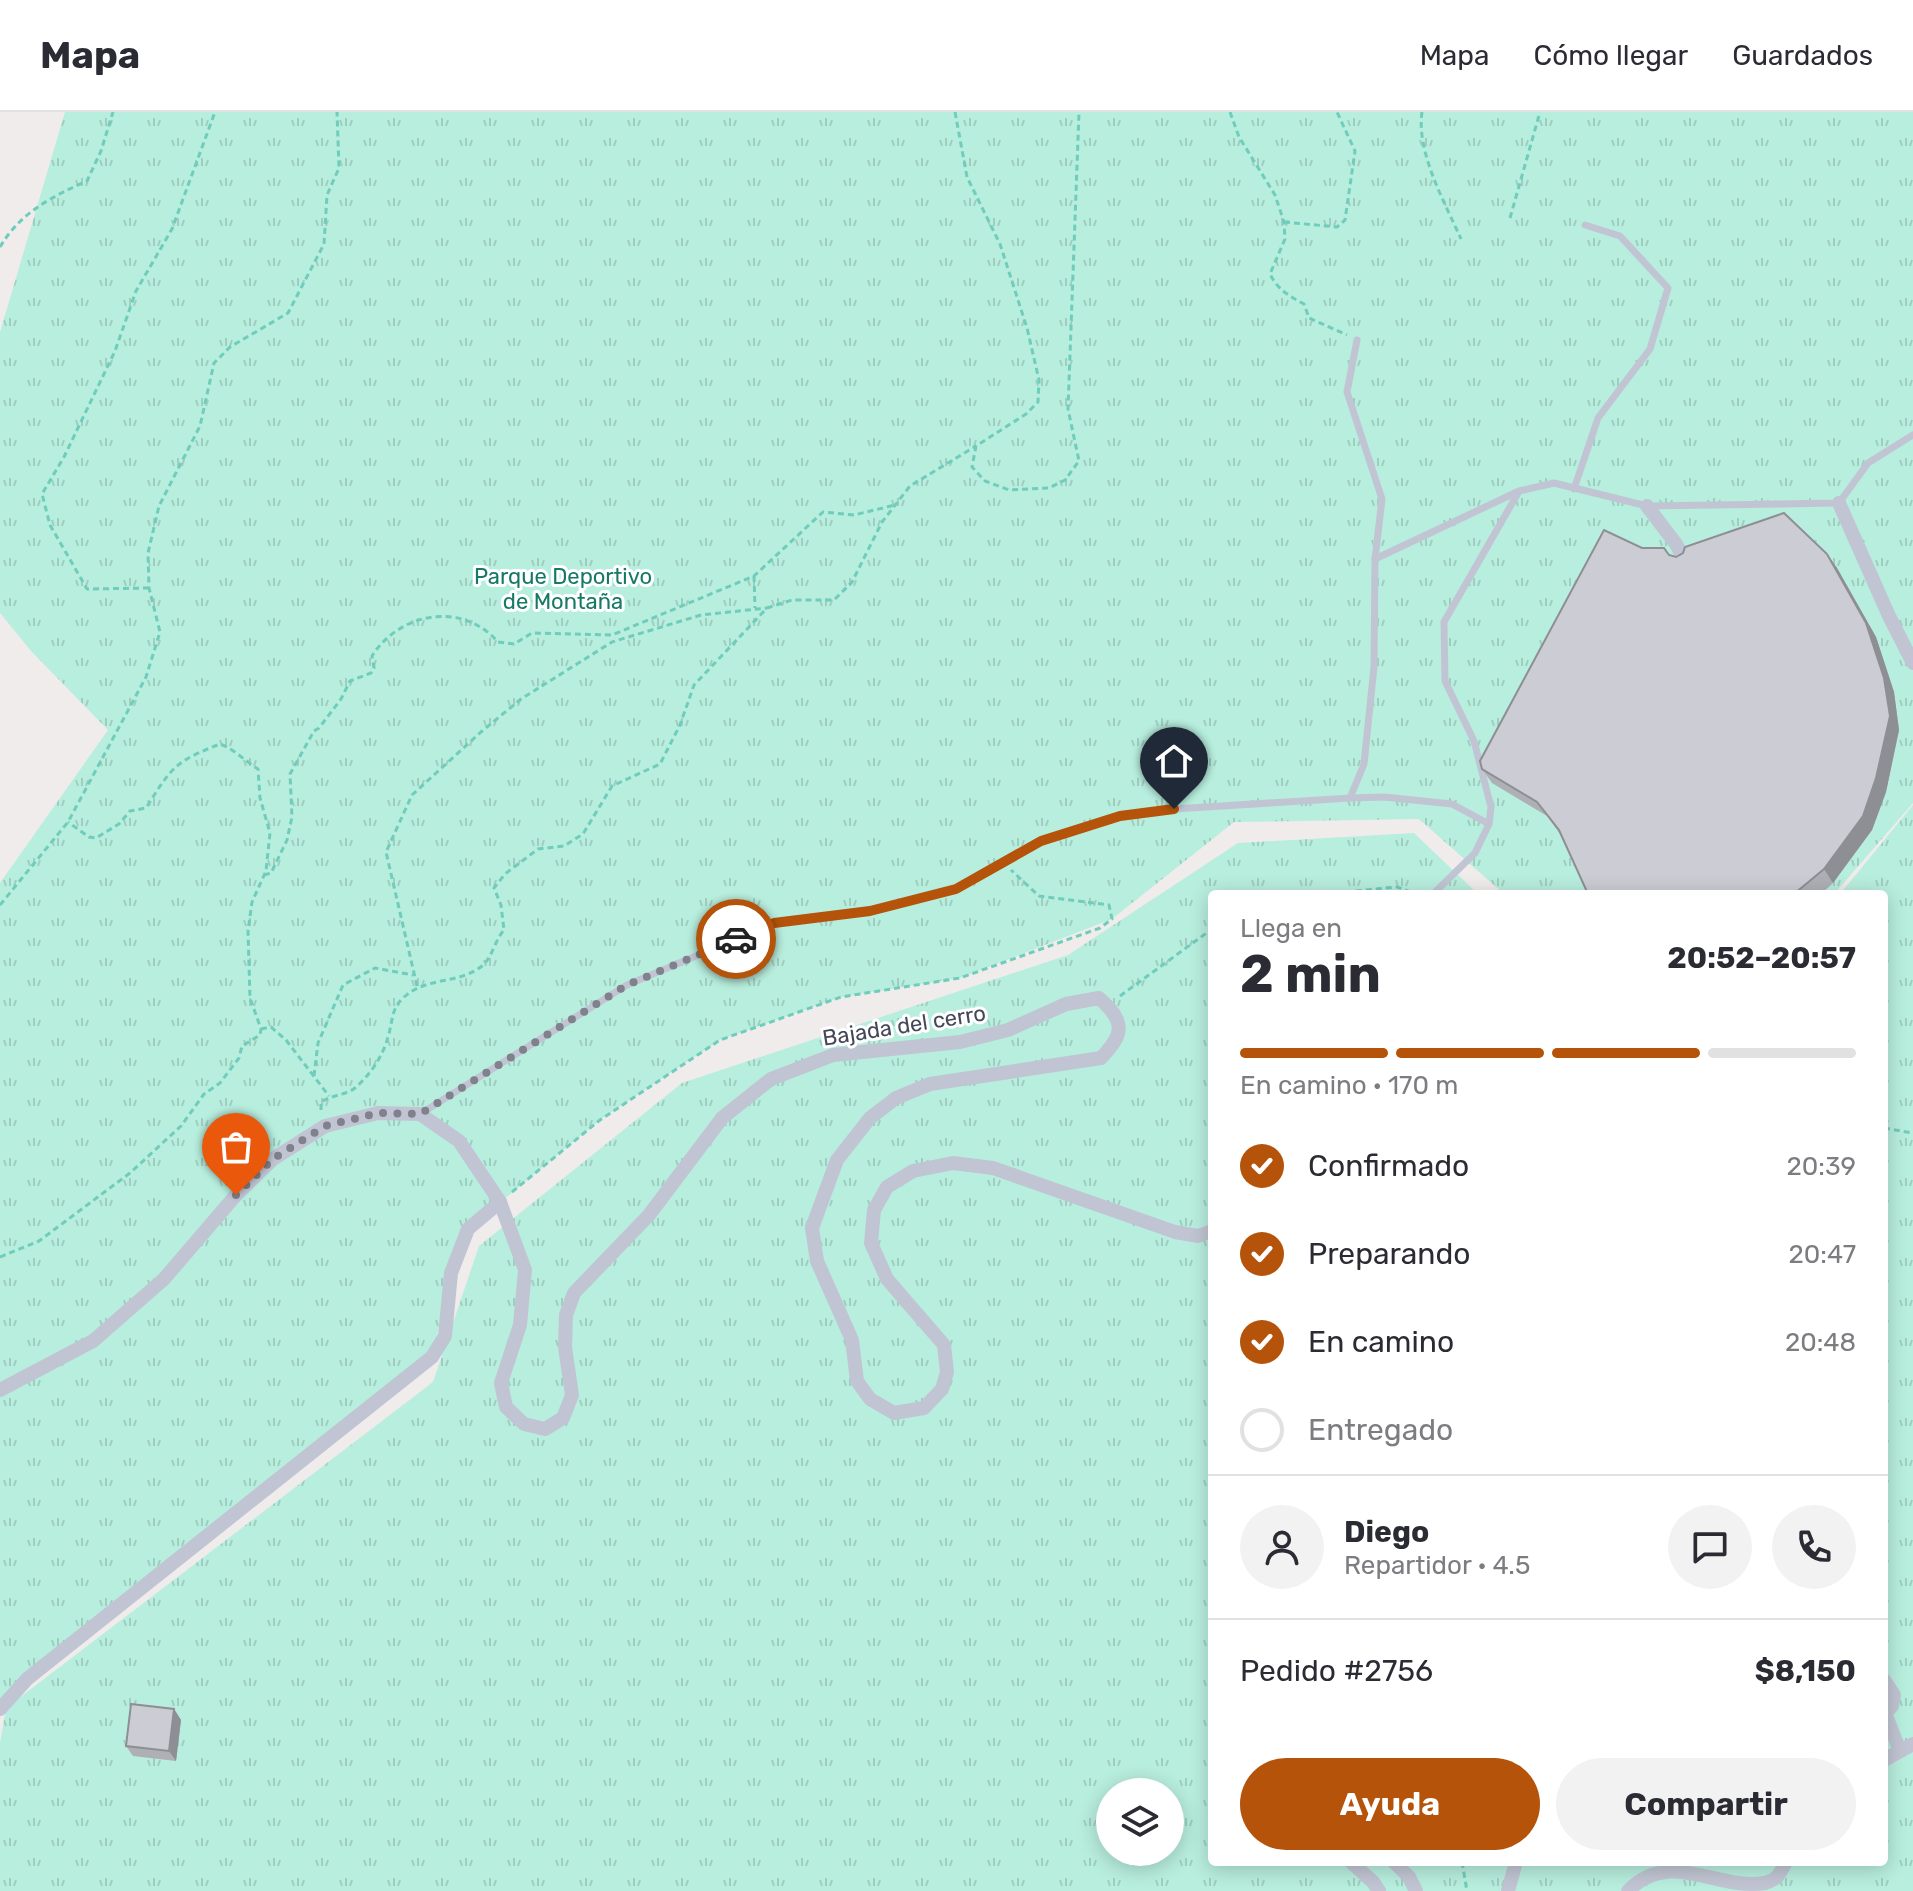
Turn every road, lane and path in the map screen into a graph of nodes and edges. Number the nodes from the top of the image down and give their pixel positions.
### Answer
1 (113, 112) edge
2 (215, 112) edge
3 (337, 112) edge
4 (955, 112) edge
5 (1079, 112) edge
6 (1230, 112) edge
7 (1337, 112) edge
8 (1422, 112) edge
9 (1540, 112) edge
10 (1510, 218) dead end
11 (1284, 222) junction
12 (1585, 225) dead end
13 (1461, 239) dead end
14 (0, 247) edge
15 (1357, 340) joint
16 (1913, 435) edge
17 (976, 446) junction
18 (1574, 489) junction
19 (1519, 491) junction
20 (1839, 503) junction
21 (895, 505) junction
22 (1647, 506) junction
23 (1375, 559) junction
24 (1685, 561) edge
25 (754, 576) junction
26 (149, 588) junction
27 (767, 608) junction
28 (755, 609) junction
29 (612, 635) junction
30 (612, 642) junction
31 (1913, 663) edge
32 (1350, 798) junction
33 (68, 822) junction
34 (1489, 824) junction
35 (1003, 863) junction
36 (264, 875) junction
37 (1367, 890) edge
38 (1405, 890) edge
39 (1437, 890) edge
40 (0, 905) edge
41 (1208, 932) edge
42 (415, 975) junction
43 (417, 987) junction
44 (1107, 1005) junction
45 (261, 1029) junction
46 (314, 1076) junction
47 (329, 1097) junction
48 (420, 1114) junction
49 (325, 1126) junction
50 (1888, 1129) edge
51 (1913, 1133) edge
52 (500, 1202) junction
53 (1208, 1232) edge
54 (0, 1257) edge
55 (0, 1390) edge
56 (1888, 1686) edge
57 (0, 1709) edge
58 (1888, 1710) edge
59 (1888, 1720) edge
60 (1906, 1747) edge
61 (1888, 1758) edge
62 (1355, 1866) edge
63 (1398, 1866) edge
64 (1463, 1866) edge
65 (1515, 1866) edge
66 (1783, 1866) edge
67 (1379, 1891) edge
68 (1416, 1891) edge
69 (1467, 1891) edge
70 (1508, 1891) edge
71 (1628, 1891) edge

1 - 14 path
2 - 26 path
3 - 26 path
4 - 17 path
5 - 17 path
6 - 11 path
7 - 11 path
8 - 13 path
9 - 10 path
11 - 15 path
12 - 18 lane
15 - 23 lane
16 - 20 lane
17 - 21 path
18 - 19 lane
18 - 22 lane
19 - 23 lane
19 - 34 lane
20 - 22 lane
20 - 31 street
21 - 25 path
21 - 27 path
22 - 24 street
23 - 32 lane
25 - 28 path
25 - 29 path
26 - 33 path
27 - 28 path
27 - 43 path
28 - 30 path
29 - 30 path
29 - 36 path
30 - 42 path
32 - 34 lane
32 - 35 lane
33 - 36 path
33 - 40 path
34 - 39 lane
35 - 48 lane
35 - 52 path
36 - 45 path
37 - 38 path
41 - 44 path
42 - 43 path
42 - 46 path
43 - 47 path
44 - 52 street, Bajada del cerro
44 - 53 street
45 - 46 path
45 - 54 path
46 - 47 path
47 - 49 path
48 - 49 street
48 - 52 street, Bajada del cerro
49 - 55 street
50 - 51 path
52 - 57 street
56 - 58 street
59 - 60 street
60 - 61 street
62 - 67 street
63 - 68 street
64 - 69 path
65 - 70 street
66 - 71 street

